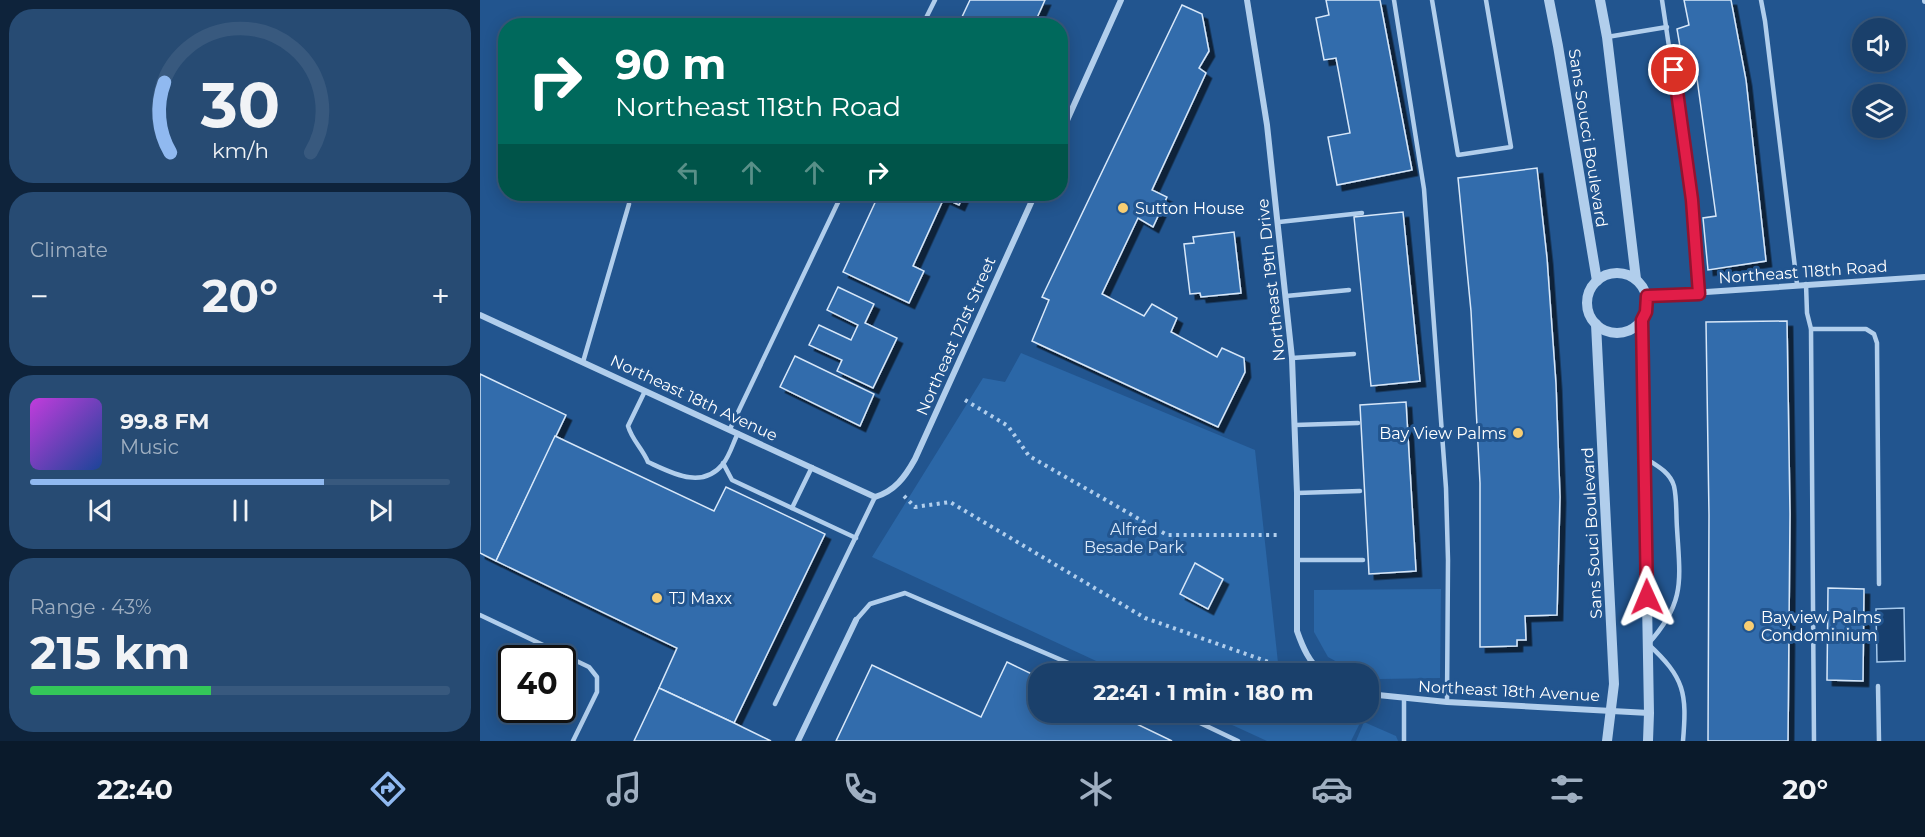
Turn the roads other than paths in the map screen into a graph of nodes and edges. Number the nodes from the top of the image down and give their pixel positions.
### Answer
1 (935, 0) edge
2 (1121, 0) edge
3 (1247, 0) edge
4 (1394, 0) edge
5 (1432, 0) edge
6 (1486, 0) edge
7 (1549, 0) edge
8 (1600, 0) edge
9 (1662, 0) edge
10 (1761, 0) edge
11 (926, 18) edge
12 (1668, 27) junction
13 (1607, 37) junction
14 (1068, 118) edge
15 (839, 201) edge
16 (1032, 201) edge
17 (629, 204) dead end
18 (1362, 213) dead end
19 (1279, 222) junction
20 (1925, 277) edge
21 (1636, 279) junction
22 (1597, 281) junction
23 (1797, 284) junction
24 (1806, 284) junction
25 (1349, 290) dead end
26 (1699, 294) junction
27 (1286, 296) junction
28 (1647, 296) junction
29 (480, 315) edge
30 (1642, 320) junction
31 (1596, 324) junction
32 (1811, 330) junction
33 (1354, 354) dead end
34 (1292, 358) junction
35 (583, 362) junction
36 (645, 391) junction
37 (1358, 423) dead end
38 (1295, 425) junction
39 (729, 429) junction
40 (738, 433) junction
41 (1644, 458) junction
42 (723, 463) junction
43 (812, 467) junction
44 (1360, 491) dead end
45 (1298, 493) junction
46 (875, 497) junction
47 (792, 508) junction
48 (856, 538) junction
49 (1297, 560) junction
50 (1363, 560) dead end
51 (1879, 584) dead end
52 (480, 615) edge
53 (856, 620) joint
54 (1648, 644) junction
55 (1068, 663) edge
56 (1313, 663) edge
57 (1878, 686) dead end
58 (1379, 696) edge
59 (1404, 699) junction
60 (1447, 702) junction
61 (775, 704) dead end
62 (1611, 710) junction
63 (1649, 713) junction
64 (1201, 723) edge
65 (573, 741) edge
66 (798, 741) edge
67 (1238, 741) edge
68 (1404, 741) edge
69 (1607, 741) edge
70 (1648, 741) edge
71 (1683, 741) edge
72 (1814, 741) edge
73 (1878, 741) edge

1 - 11 lane
2 - 14 street
3 - 19 street, Northeast 19th Drive
4 - 60 lane
5 - 6 lane
7 - 22 street, Sans Soucci Boulevard
8 - 13 street, Sans Soucci Boulevard
9 - 12 lane
10 - 23 lane
12 - 13 lane
12 - 26 lane
13 - 21 street, Sans Soucci Boulevard
15 - 39 lane
16 - 46 street, Northeast 121st Street
17 - 35 lane
18 - 19 lane
19 - 27 street, Northeast 19th Drive
20 - 24 street, Northeast 118th Road
21 - 22 street
21 - 28 street
22 - 31 street
23 - 24 street, Northeast 118th Road
23 - 26 street, Northeast 118th Road
24 - 32 lane
25 - 27 lane
26 - 28 street, Northeast 118th Road
27 - 34 street, Northeast 19th Drive
28 - 30 street
29 - 35 street, Northeast 18th Avenue
30 - 31 street
30 - 41 street
31 - 62 street, Sans Souci Boulevard
32 - 51 lane
32 - 72 lane
33 - 34 lane
34 - 38 street, Northeast 19th Drive
35 - 36 street, Northeast 18th Avenue
36 - 39 street, Northeast 18th Avenue
36 - 42 lane
37 - 38 lane
38 - 45 street, Northeast 19th Drive
39 - 40 street, Northeast 18th Avenue
40 - 42 lane
40 - 43 street, Northeast 18th Avenue
41 - 54 street
41 - 54 lane
42 - 47 lane
43 - 46 street, Northeast 18th Avenue
43 - 47 lane
44 - 45 lane
45 - 49 street, Northeast 19th Drive
46 - 48 lane
47 - 48 lane
48 - 61 lane
49 - 50 lane
49 - 56 street
52 - 65 lane
53 - 55 lane
53 - 66 street
54 - 63 street
54 - 71 lane
57 - 73 lane
58 - 59 street, Northeast 18th Avenue
59 - 60 street, Northeast 18th Avenue
59 - 68 lane
60 - 62 street, Northeast 18th Avenue
62 - 63 street, Northeast 18th Avenue
62 - 69 street, Sans Souci Boulevard
63 - 70 street
64 - 67 lane

